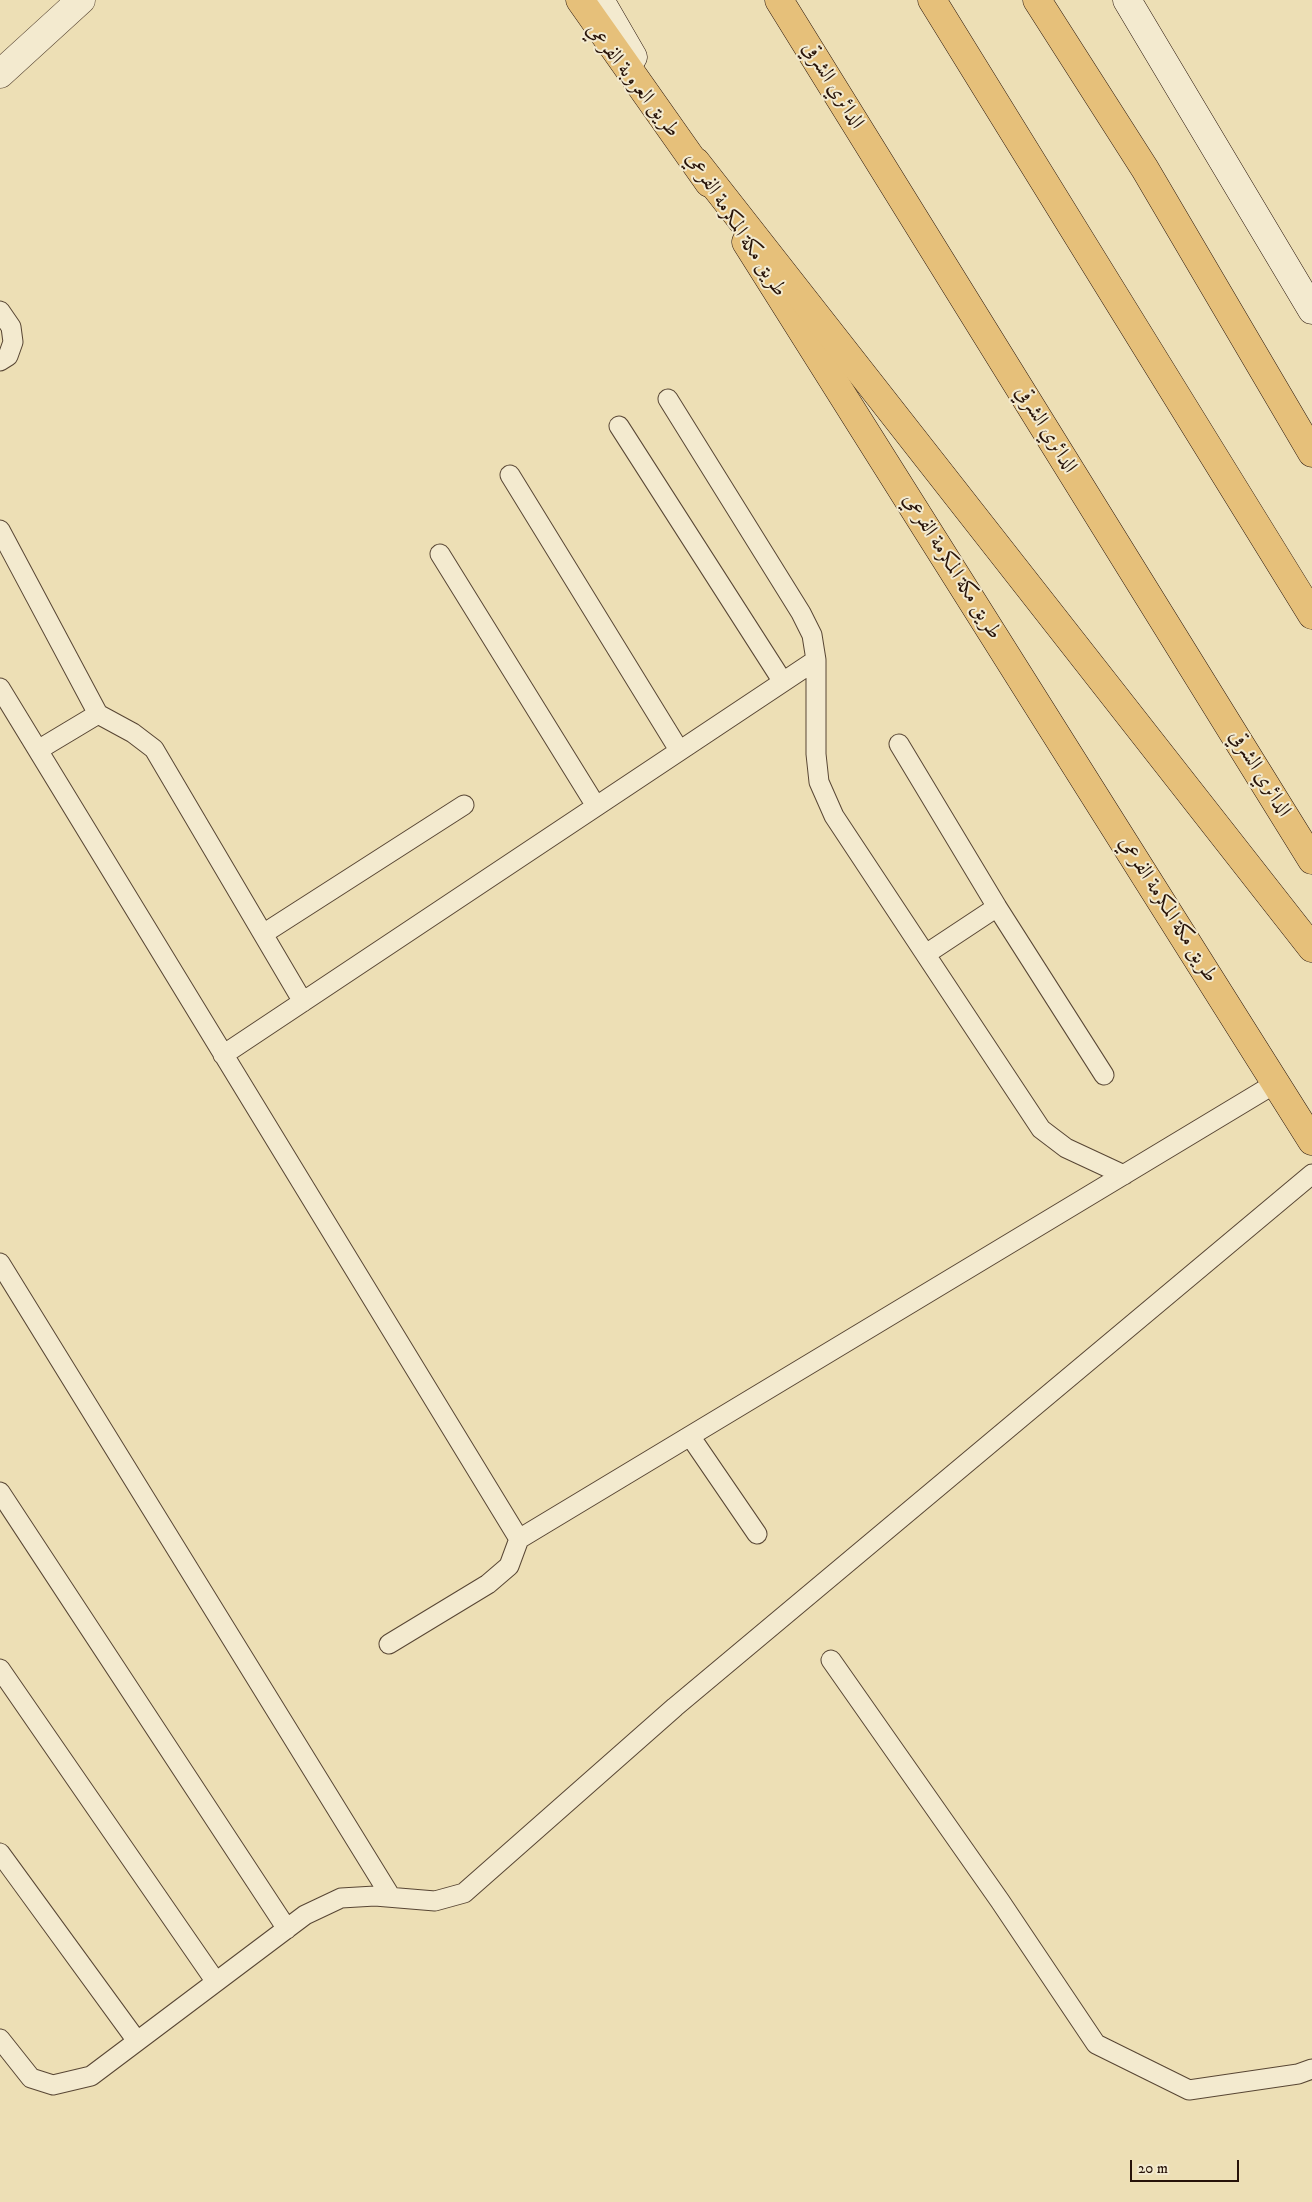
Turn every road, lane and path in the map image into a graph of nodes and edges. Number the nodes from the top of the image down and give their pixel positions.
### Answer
1 (81, 0) edge
2 (568, 0) edge
3 (580, 0) edge
4 (600, 0) edge
5 (779, 0) edge
6 (932, 0) edge
7 (1038, 0) edge
8 (1127, 0) edge
9 (0, 74) edge
10 (696, 162) junction
11 (1312, 310) edge
12 (0, 311) edge
13 (0, 361) edge
14 (668, 399) dead end
15 (619, 426) dead end
16 (1312, 453) edge
17 (510, 475) dead end
18 (0, 530) edge
19 (440, 554) dead end
20 (1312, 615) edge
21 (816, 660) junction
22 (783, 682) junction
23 (0, 688) edge
24 (98, 714) junction
25 (900, 744) dead end
26 (38, 750) junction
27 (680, 750) junction
28 (464, 805) dead end
29 (596, 806) junction
30 (1312, 860) edge
31 (998, 908) junction
32 (263, 934) junction
33 (1312, 948) edge
34 (926, 954) junction
35 (303, 1002) junction
36 (224, 1055) junction
37 (1104, 1075) dead end
38 (1276, 1084) junction
39 (1312, 1142) edge
40 (1312, 1174) edge
41 (1124, 1175) junction
42 (0, 1263) edge
43 (690, 1436) junction
44 (0, 1492) edge
45 (757, 1534) dead end
46 (519, 1539) junction
47 (389, 1644) dead end
48 (831, 1660) dead end
49 (0, 1669) edge
50 (0, 1853) edge
51 (391, 1897) junction
52 (286, 1929) junction
53 (216, 1982) junction
54 (0, 2039) edge
55 (136, 2041) junction
56 (1312, 2069) edge

1 - 9 main road
2 - 10 main road, طريق العروبة الفرعي
3 - 10 main road, طريق مكة المكرمة الفرعي
4 - 10 main road
5 - 30 main road, الدائري الشرقي
6 - 20 main road
7 - 16 main road
8 - 11 main road
10 - 33 main road
10 - 38 main road, طريق مكة المكرمة الفرعي
12 - 13 lane
14 - 21 lane
15 - 22 lane
17 - 27 lane
18 - 24 lane
19 - 29 lane
21 - 22 lane
21 - 34 lane
22 - 27 lane
23 - 26 lane
24 - 26 lane
24 - 32 lane
25 - 31 lane
26 - 36 lane
27 - 29 lane
28 - 32 lane
29 - 35 lane
31 - 34 lane
31 - 37 lane
32 - 35 lane
34 - 41 lane
35 - 36 lane
36 - 46 lane
38 - 39 main road, طريق مكة المكرمة الفرعي
38 - 41 lane
40 - 51 lane
41 - 43 lane
42 - 51 lane
43 - 45 lane
43 - 46 lane
44 - 52 lane
46 - 47 lane
48 - 56 lane
49 - 53 lane
50 - 55 lane
51 - 52 lane
52 - 53 lane
53 - 55 lane
54 - 55 lane

